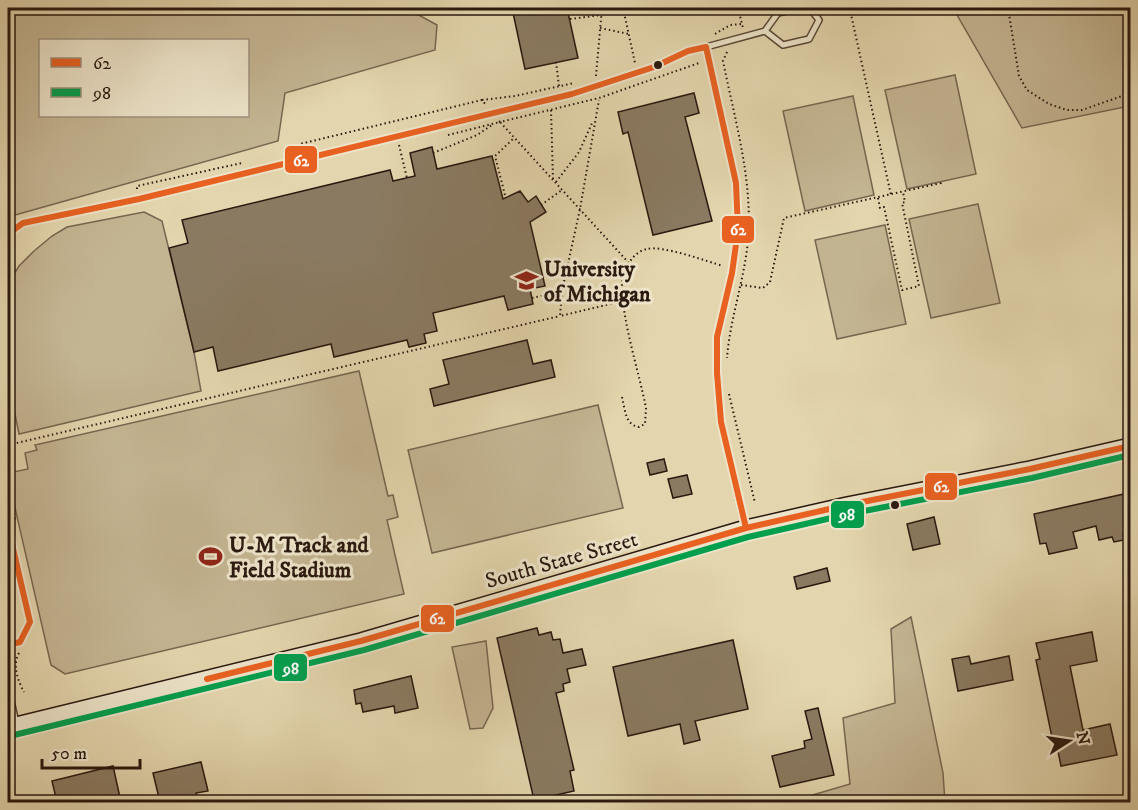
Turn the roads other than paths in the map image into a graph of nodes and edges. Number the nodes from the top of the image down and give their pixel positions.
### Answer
1 (801, 8) edge
2 (765, 31) junction
3 (706, 48) junction
4 (8, 234) edge
5 (1131, 446) edge
6 (8, 527) edge
7 (746, 528) junction
8 (8, 645) edge
9 (8, 687) edge
10 (12, 726) edge

1 - 2 lane
1 - 2 lane
2 - 3 lane
3 - 4 lane
3 - 7 lane
5 - 7 main road, South State Street
6 - 8 lane
7 - 10 main road, South State Street
9 - 10 lane

